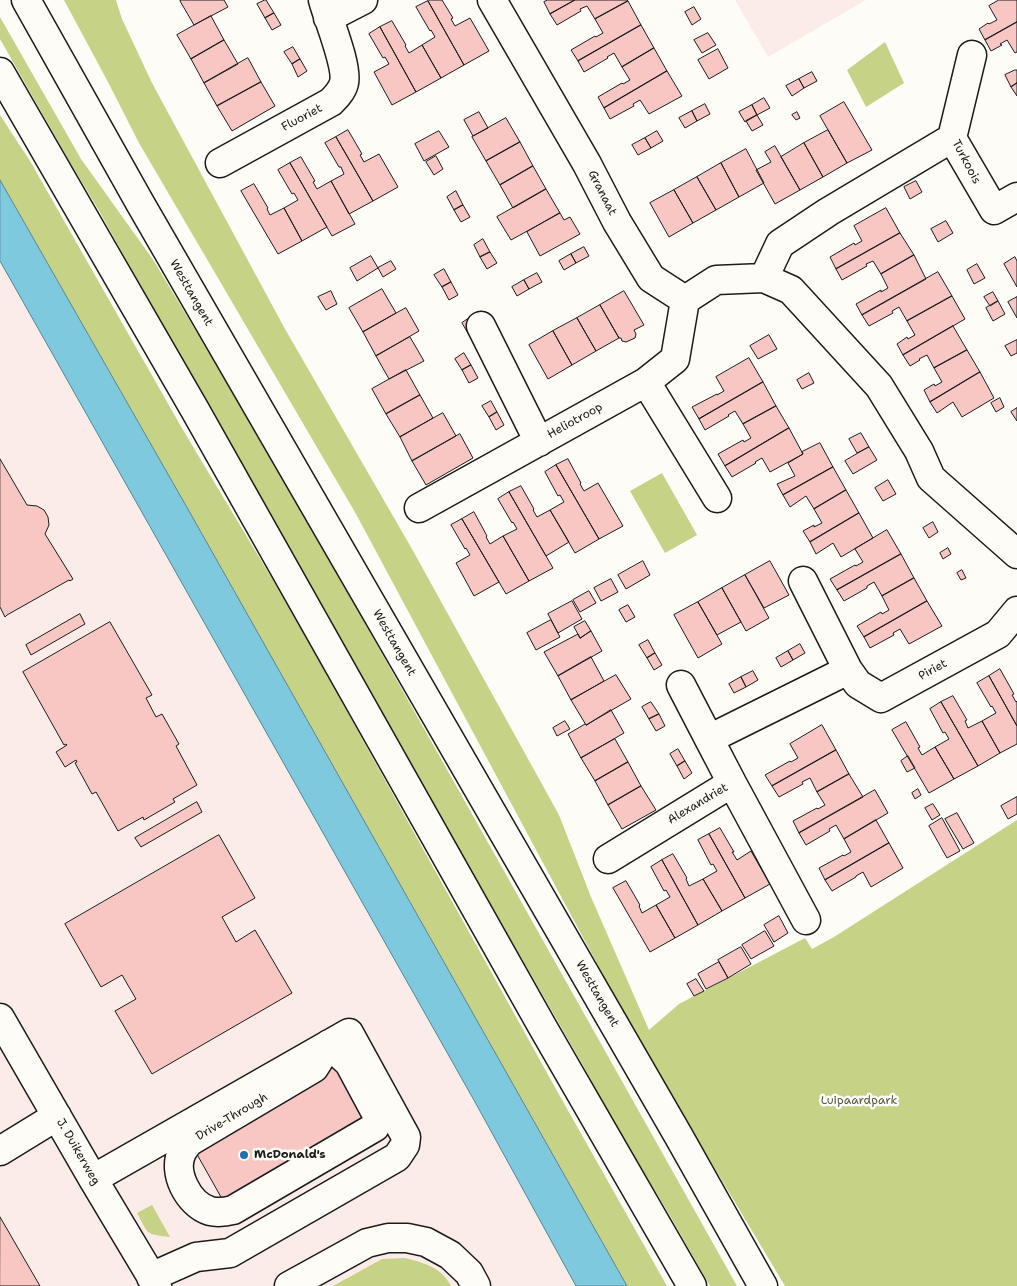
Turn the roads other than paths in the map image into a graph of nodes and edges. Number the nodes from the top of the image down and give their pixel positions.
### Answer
1 (26, 0) edge
2 (363, 0) edge
3 (492, 0) edge
4 (325, 9) edge
5 (972, 55) dead end
6 (0, 72) edge
7 (952, 138) junction
8 (220, 163) dead end
9 (1017, 197) edge
10 (764, 278) junction
11 (685, 300) junction
12 (481, 326) dead end
13 (646, 382) junction
14 (539, 442) junction
15 (717, 498) dead end
16 (419, 508) dead end
17 (1017, 554) edge
18 (803, 581) dead end
19 (1017, 611) edge
20 (848, 670) junction
21 (681, 685) dead end
22 (710, 739) junction
23 (732, 783) junction
24 (608, 859) dead end
25 (806, 920) dead end
26 (0, 1018) edge
27 (329, 1044) junction
28 (57, 1116) junction
29 (0, 1151) edge
30 (93, 1179) junction
31 (154, 1281) edge
32 (289, 1286) edge
33 (476, 1286) edge
34 (692, 1286) edge
35 (764, 1286) edge

1 - 35 street, Westtangent
2 - 4 street, Fluoriet
3 - 11 street, Granaat
4 - 8 street, Fluoriet
5 - 7 street, Turkoois
6 - 34 street
7 - 9 street, Turkoois
7 - 10 street
10 - 11 street
10 - 17 street
11 - 13 street, Heliotroop
12 - 14 street
13 - 14 street, Heliotroop
13 - 15 street
14 - 16 street, Heliotroop
18 - 20 street, Piriet
19 - 20 street, Piriet
20 - 22 street
21 - 22 street
22 - 23 street
23 - 24 street, Alexandriet
23 - 25 street, Alexandriet
26 - 28 street, J. Duikerweg
27 - 27 street, Drive-Through
27 - 30 street
27 - 31 street
28 - 29 street
28 - 30 street, J. Duikerweg
30 - 31 street, J. Duikerweg
32 - 33 street

